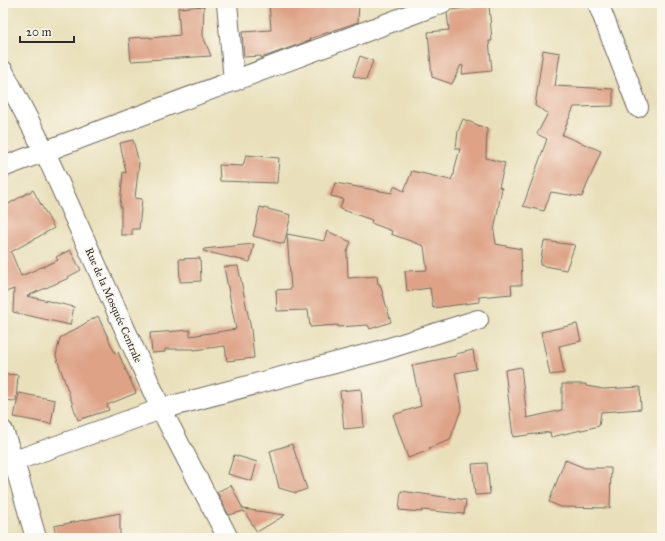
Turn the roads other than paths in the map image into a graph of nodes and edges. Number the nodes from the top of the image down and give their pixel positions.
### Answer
1 (227, 3) edge
2 (442, 3) edge
3 (598, 3) edge
4 (3, 71) edge
5 (234, 81) junction
6 (638, 107) dead end
7 (44, 152) junction
8 (3, 166) edge
9 (478, 320) dead end
10 (161, 409) junction
11 (3, 431) edge
12 (8, 463) edge
13 (36, 538) edge
14 (228, 538) edge

1 - 5 street
2 - 5 street
3 - 6 street
4 - 7 street, Rue de la Mosquée Centrale
5 - 7 street
7 - 8 street
7 - 10 street, Rue de la Mosquée Centrale
9 - 10 street
10 - 12 street
10 - 14 street, Rue de la Mosquée Centrale
11 - 12 street
12 - 13 street

